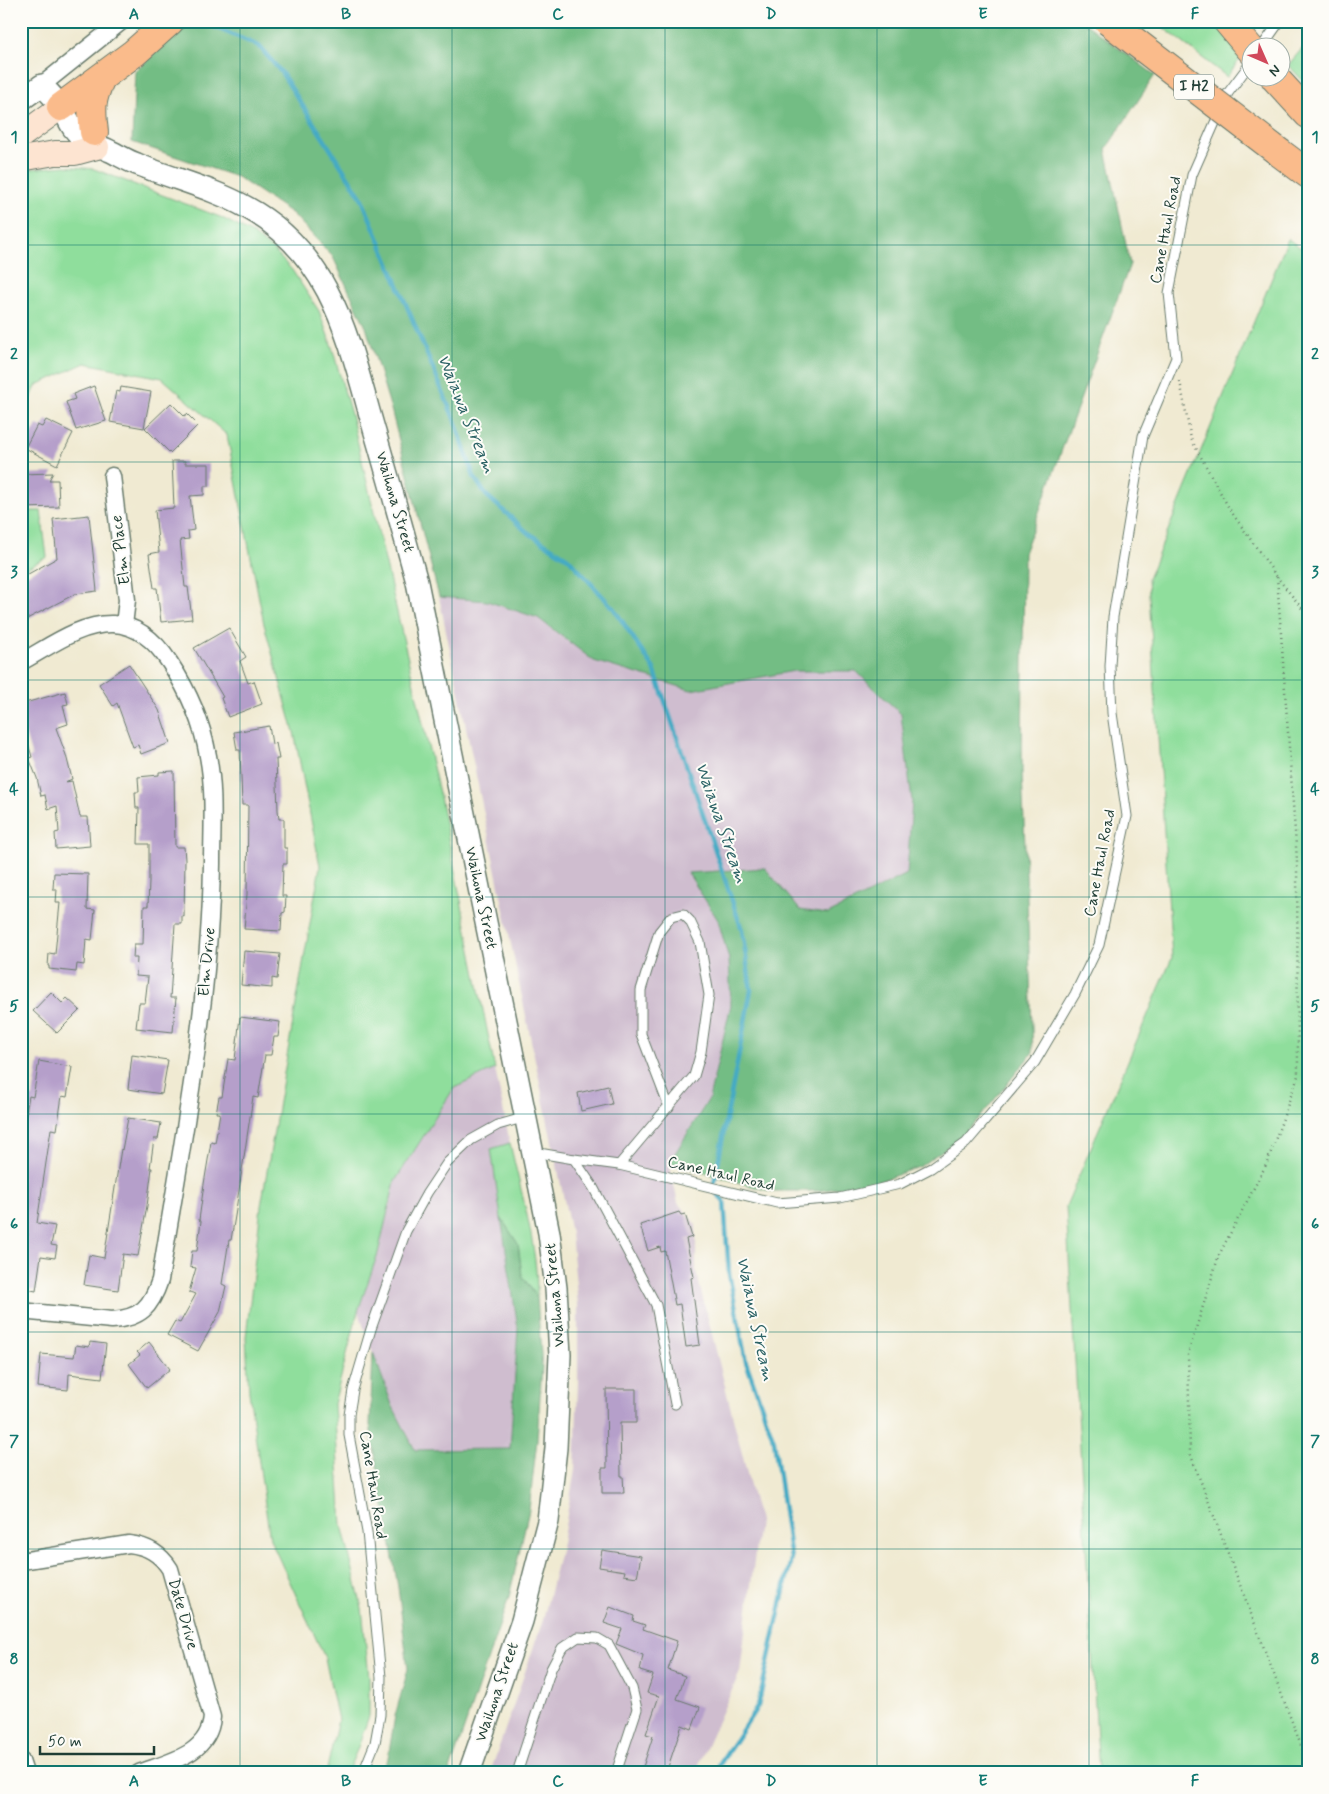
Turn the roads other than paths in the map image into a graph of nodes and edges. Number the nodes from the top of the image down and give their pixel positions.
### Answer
1 (122, 21) edge
2 (1108, 21) edge
3 (1227, 21) edge
4 (1280, 21) edge
5 (169, 22) edge
6 (1268, 38) edge
7 (1242, 39) edge
8 (1242, 74) edge
9 (100, 80) junction
10 (42, 85) junction
11 (1283, 88) edge
12 (21, 100) edge
13 (61, 107) junction
14 (1303, 109) edge
15 (21, 136) edge
16 (100, 143) junction
17 (21, 159) edge
18 (1308, 174) edge
19 (112, 476) dead end
20 (124, 625) junction
21 (21, 662) edge
22 (669, 1107) junction
23 (526, 1117) junction
24 (533, 1152) junction
25 (574, 1160) junction
26 (618, 1165) junction
27 (21, 1311) edge
28 (675, 1404) dead end
29 (21, 1561) edge
30 (21, 1762) edge
31 (25, 1773) edge
32 (139, 1773) edge
33 (363, 1773) edge
34 (469, 1773) edge
35 (517, 1773) edge
36 (616, 1773) edge

1 - 10 street
2 - 18 highway, I H2, bridge
3 - 7 highway
4 - 6 lane
5 - 9 highway
8 - 26 lane, Cane Haul Road
9 - 13 highway
9 - 16 highway
10 - 12 street
10 - 13 street, Waihona Street
11 - 14 highway
13 - 15 main road
13 - 16 street, Waihona Street
16 - 17 main road
16 - 23 street, Waihona Street
19 - 20 street, Elm Place
20 - 21 street, Elm Drive
20 - 27 street, Elm Drive
22 - 22 lane
22 - 26 lane
23 - 24 street, Waihona Street
23 - 33 lane, Cane Haul Road
24 - 25 lane, Cane Haul Road
24 - 34 street, Waihona Street
25 - 26 lane, Cane Haul Road
25 - 28 lane
29 - 32 street, Date Drive
30 - 31 street
35 - 36 lane

